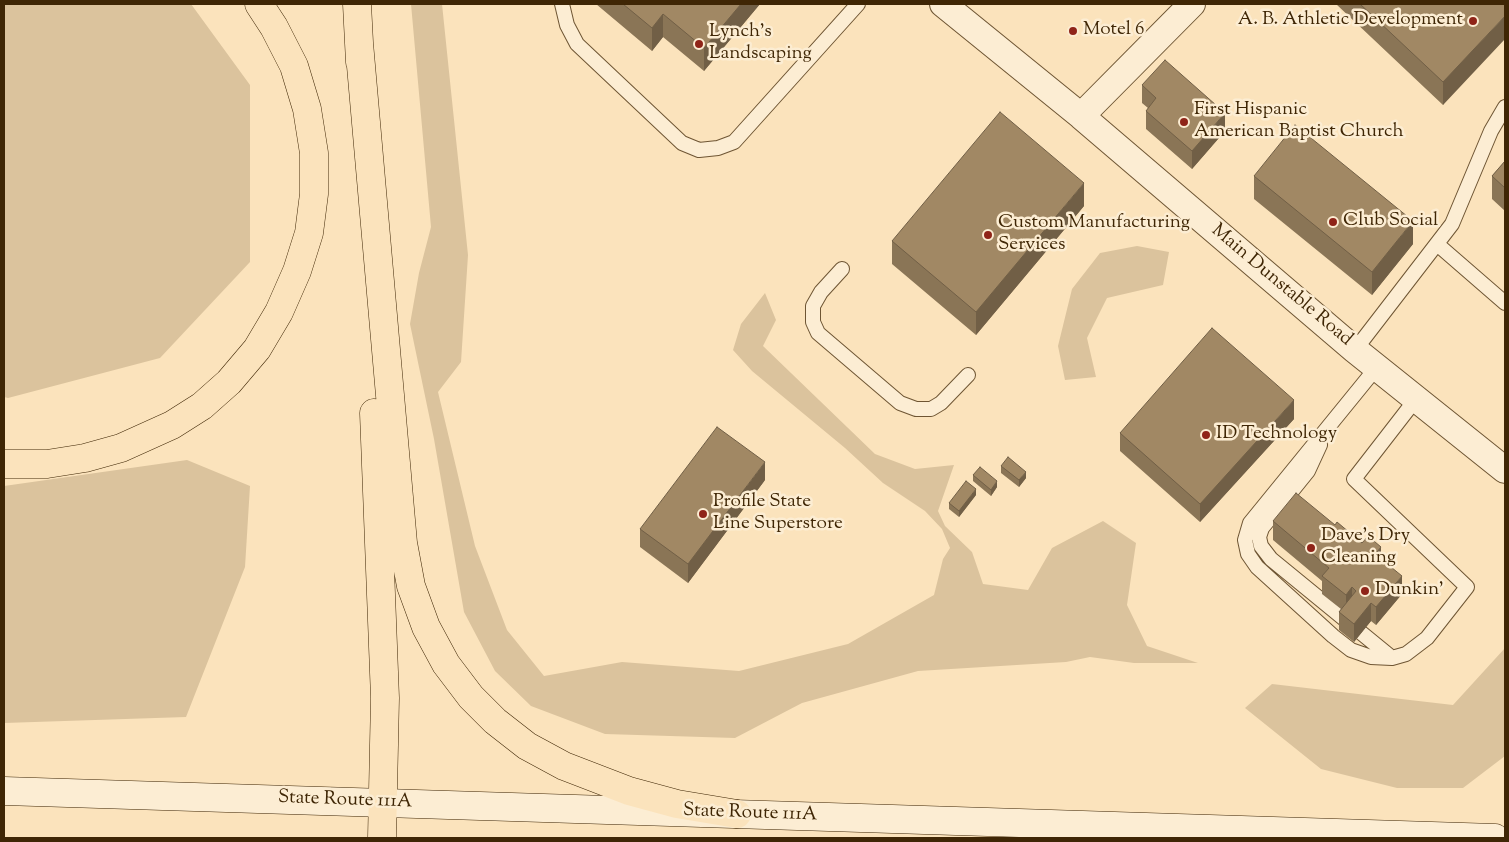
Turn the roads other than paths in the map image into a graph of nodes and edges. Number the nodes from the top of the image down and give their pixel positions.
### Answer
1 (259, 4) edge
2 (357, 4) edge
3 (562, 4) edge
4 (857, 4) edge
5 (943, 4) edge
6 (1192, 4) edge
7 (359, 44) junction
8 (1505, 107) edge
9 (1081, 116) junction
10 (1437, 244) junction
11 (842, 269) dead end
12 (1505, 304) edge
13 (1355, 350) junction
14 (1378, 368) junction
15 (968, 375) dead end
16 (1416, 399) junction
17 (1323, 434) junction
18 (4, 464) edge
19 (1505, 470) edge
20 (1392, 658) junction
21 (4, 789) edge
22 (383, 802) junction
23 (737, 814) junction
24 (382, 838) edge
25 (1495, 838) edge

1 - 18 highway
2 - 7 highway
3 - 4 lane
5 - 9 street, Main Dunstable Road
6 - 9 street
7 - 22 highway
7 - 23 highway
8 - 10 lane
9 - 13 street, Main Dunstable Road
10 - 12 lane
10 - 13 lane
11 - 15 lane
13 - 14 street, Main Dunstable Road
14 - 16 street, Main Dunstable Road
14 - 17 lane
16 - 19 street, Main Dunstable Road
16 - 20 lane
17 - 20 lane
17 - 20 lane
21 - 22 main road, State Route 111A
22 - 23 main road, State Route 111A
22 - 24 highway
23 - 25 main road, State Route 111A

